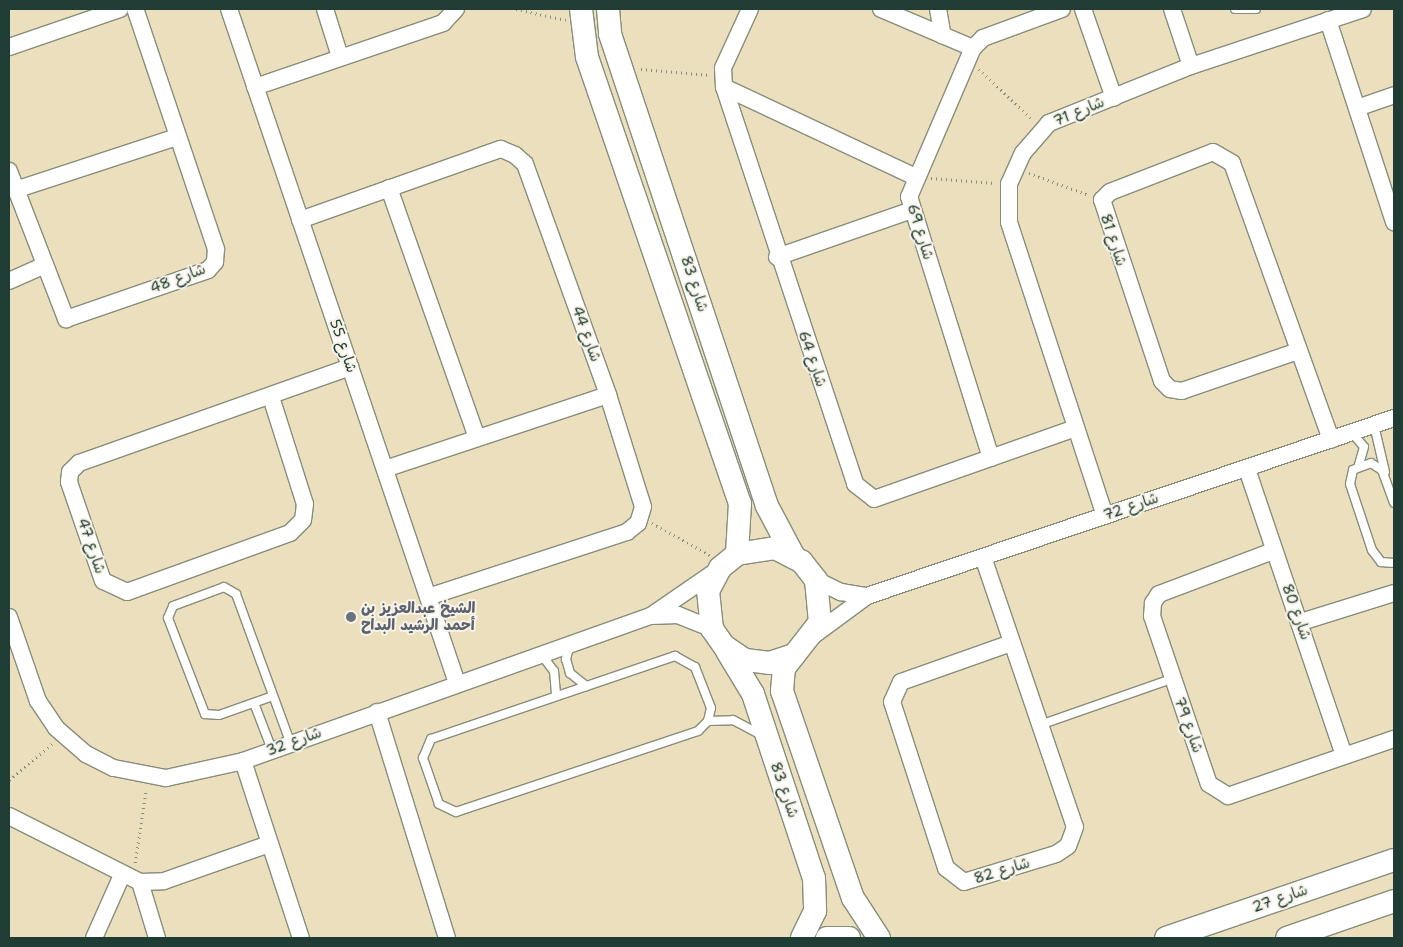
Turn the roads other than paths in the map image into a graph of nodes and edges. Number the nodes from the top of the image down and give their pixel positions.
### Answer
1 (120, 9) edge
2 (135, 9) edge
3 (229, 9) edge
4 (325, 9) edge
5 (456, 9) edge
6 (608, 9) edge
7 (750, 9) edge
8 (882, 9) edge
9 (938, 9) edge
10 (1062, 9) edge
11 (1083, 9) edge
12 (1172, 9) edge
13 (1234, 9) edge
14 (1256, 9) edge
15 (1363, 9) edge
16 (582, 16) edge
17 (1328, 20) junction
18 (943, 36) junction
19 (9, 47) edge
20 (971, 54) junction
21 (340, 57) junction
22 (1191, 66) junction
23 (724, 81) junction
24 (255, 87) junction
25 (1394, 95) edge
26 (1114, 98) junction
27 (1357, 108) junction
28 (177, 137) junction
29 (9, 171) edge
30 (915, 177) junction
31 (389, 188) junction
32 (15, 190) junction
33 (912, 210) junction
34 (300, 220) junction
35 (1394, 222) edge
36 (777, 256) junction
37 (42, 266) junction
38 (9, 281) edge
39 (1298, 351) junction
40 (350, 367) junction
41 (608, 394) junction
42 (272, 397) junction
43 (1394, 418) edge
44 (1374, 425) junction
45 (1076, 428) junction
46 (1352, 433) junction
47 (477, 438) junction
48 (1331, 440) junction
49 (991, 458) junction
50 (1359, 466) junction
51 (1247, 468) junction
52 (385, 469) junction
53 (1386, 476) junction
54 (1394, 503) edge
55 (1105, 516) junction
56 (1273, 551) junction
57 (793, 555) junction
58 (983, 557) junction
59 (727, 562) junction
60 (1394, 563) edge
61 (816, 580) junction
62 (1394, 593) edge
63 (867, 596) junction
64 (428, 597) junction
65 (651, 616) junction
66 (9, 617) edge
67 (1301, 622) junction
68 (814, 635) junction
69 (718, 638) junction
70 (1011, 643) junction
71 (570, 645) junction
72 (541, 654) junction
73 (794, 655) junction
74 (15, 656) edge
75 (1172, 679) junction
76 (458, 683) junction
77 (586, 686) junction
78 (273, 696) junction
79 (556, 696) junction
80 (254, 703) junction
81 (376, 712) junction
82 (708, 721) junction
83 (1040, 725) junction
84 (1394, 739) edge
85 (291, 744) junction
86 (769, 746) junction
87 (272, 750) junction
88 (1344, 755) junction
89 (243, 761) junction
90 (9, 816) edge
91 (269, 844) junction
92 (1394, 860) edge
93 (132, 879) junction
94 (1394, 902) edge
95 (94, 938) edge
96 (157, 938) edge
97 (301, 938) edge
98 (447, 938) edge
99 (802, 938) edge
100 (828, 938) edge
101 (849, 938) edge
102 (879, 938) edge
103 (1166, 938) edge
104 (1287, 938) edge

1 - 19 street
2 - 28 street, شارع 48
3 - 24 street, شارع 55
4 - 21 street
5 - 21 street
6 - 57 street, شارع 83
7 - 23 street
8 - 18 street
9 - 18 street
10 - 20 street
11 - 26 street
12 - 22 street
13 - 14 lane
15 - 17 street, شارع 71
16 - 59 street, شارع 83
17 - 22 street, شارع 71
17 - 27 street
18 - 20 street
20 - 30 street, شارع 69
21 - 24 street
22 - 26 street, شارع 71
23 - 30 street
23 - 36 street, شارع 64
24 - 34 street, شارع 55
25 - 27 street
26 - 45 street, شارع 71
27 - 35 street
28 - 32 street
28 - 37 street, شارع 48
29 - 32 street, شارع 48
30 - 33 street, شارع 69
31 - 34 street, شارع 44
31 - 41 street, شارع 44
31 - 47 street
32 - 37 street, شارع 48
33 - 36 street
33 - 49 street, شارع 69
34 - 40 street, شارع 55
36 - 49 street, شارع 64
37 - 38 street
39 - 39 street, شارع 81
39 - 48 street, شارع 81
40 - 42 street, شارع 47
40 - 52 street, شارع 55
41 - 47 street
41 - 64 street, شارع 44
42 - 42 street, شارع 47
43 - 44 street, شارع 72
44 - 46 street, شارع 72
44 - 53 lane
45 - 49 street, شارع 64
45 - 55 street, شارع 71
46 - 48 street, شارع 72
46 - 50 lane
47 - 52 street
48 - 51 street, شارع 72
50 - 53 lane
50 - 60 lane
51 - 55 street, شارع 72
51 - 56 street, شارع 80
52 - 64 street, شارع 55
53 - 54 lane
55 - 58 street, شارع 72
56 - 67 street, شارع 80
56 - 75 street, شارع 79
57 - 59 street
57 - 61 street
58 - 63 street, شارع 72
58 - 70 street, شارع 82
59 - 65 street, شارع 32
59 - 69 street
61 - 63 street, شارع 72
61 - 68 street
62 - 67 street
63 - 68 street, شارع 72
64 - 76 street, شارع 55
65 - 69 street, شارع 32
65 - 71 street, شارع 32
66 - 74 street, شارع 32
67 - 88 street, شارع 80
68 - 73 street
69 - 73 street
69 - 86 street, شارع 83
70 - 83 street, شارع 82
70 - 83 street, شارع 82
71 - 72 street, شارع 32
71 - 77 lane
72 - 76 street, شارع 32
72 - 79 lane
73 - 102 street, شارع 83
74 - 89 street, شارع 32
75 - 83 lane
75 - 88 street, شارع 79
76 - 81 street, شارع 32
77 - 79 lane
77 - 82 lane
78 - 80 lane
78 - 80 lane
78 - 85 lane
79 - 82 lane
80 - 87 lane
81 - 85 street, شارع 32
81 - 98 street
82 - 86 lane
84 - 88 street, شارع 79
85 - 87 street, شارع 32
86 - 99 street, شارع 83
87 - 89 street, شارع 32
89 - 91 street
90 - 93 street
91 - 93 street
91 - 97 street
92 - 103 street, شارع 27
93 - 95 street
93 - 96 street
94 - 104 street
100 - 101 street

